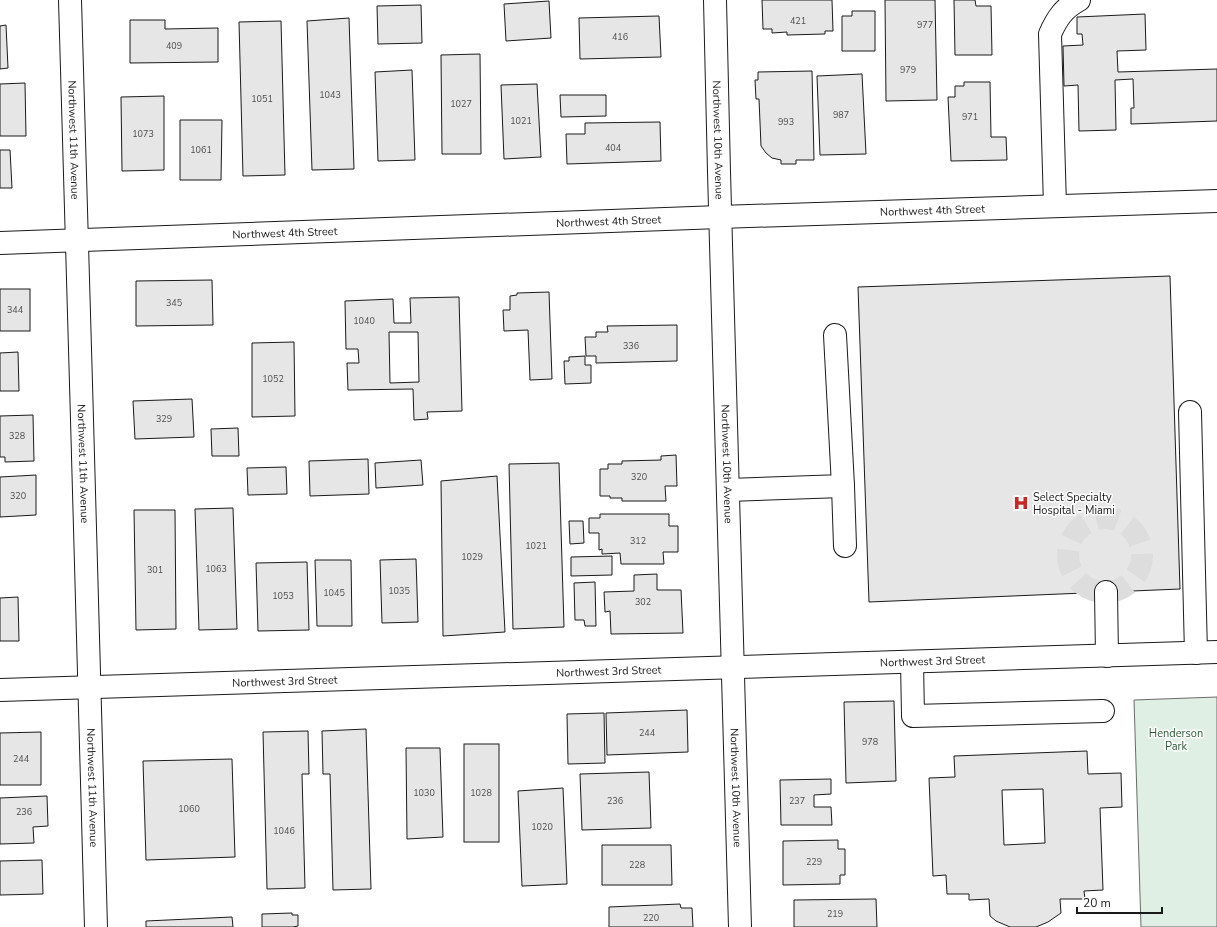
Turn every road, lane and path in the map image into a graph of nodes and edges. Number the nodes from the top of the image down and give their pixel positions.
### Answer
1 (70, 0) edge
2 (715, 0) edge
3 (1080, 0) edge
4 (1217, 202) edge
5 (1055, 206) junction
6 (720, 217) junction
7 (77, 241) junction
8 (0, 243) edge
9 (835, 335) dead end
10 (1190, 412) dead end
11 (843, 486) junction
12 (728, 490) junction
13 (845, 546) dead end
14 (1106, 592) dead end
15 (1207, 652) edge
16 (1107, 656) junction
17 (912, 662) junction
18 (733, 667) junction
19 (91, 688) junction
20 (0, 690) edge
21 (1103, 711) dead end
22 (96, 927) edge
23 (740, 927) edge

1 - 7 street, Northwest 11th Avenue
2 - 6 street, Northwest 10th Avenue
3 - 5 street
4 - 5 street, Northwest 4th Street
5 - 6 street, Northwest 4th Street
6 - 7 street, Northwest 4th Street
6 - 12 street, Northwest 10th Avenue
7 - 8 street, Northwest 4th Street
7 - 19 street, Northwest 11th Avenue
9 - 11 street
10 - 15 street
11 - 12 street
11 - 13 street
12 - 18 street, Northwest 10th Avenue
14 - 16 street
15 - 16 street, Northwest 3rd Street
16 - 17 street, Northwest 3rd Street
17 - 18 street, Northwest 3rd Street
17 - 21 street
18 - 19 street, Northwest 3rd Street
18 - 23 street, Northwest 10th Avenue
19 - 20 street, Northwest 3rd Street
19 - 22 street, Northwest 11th Avenue

